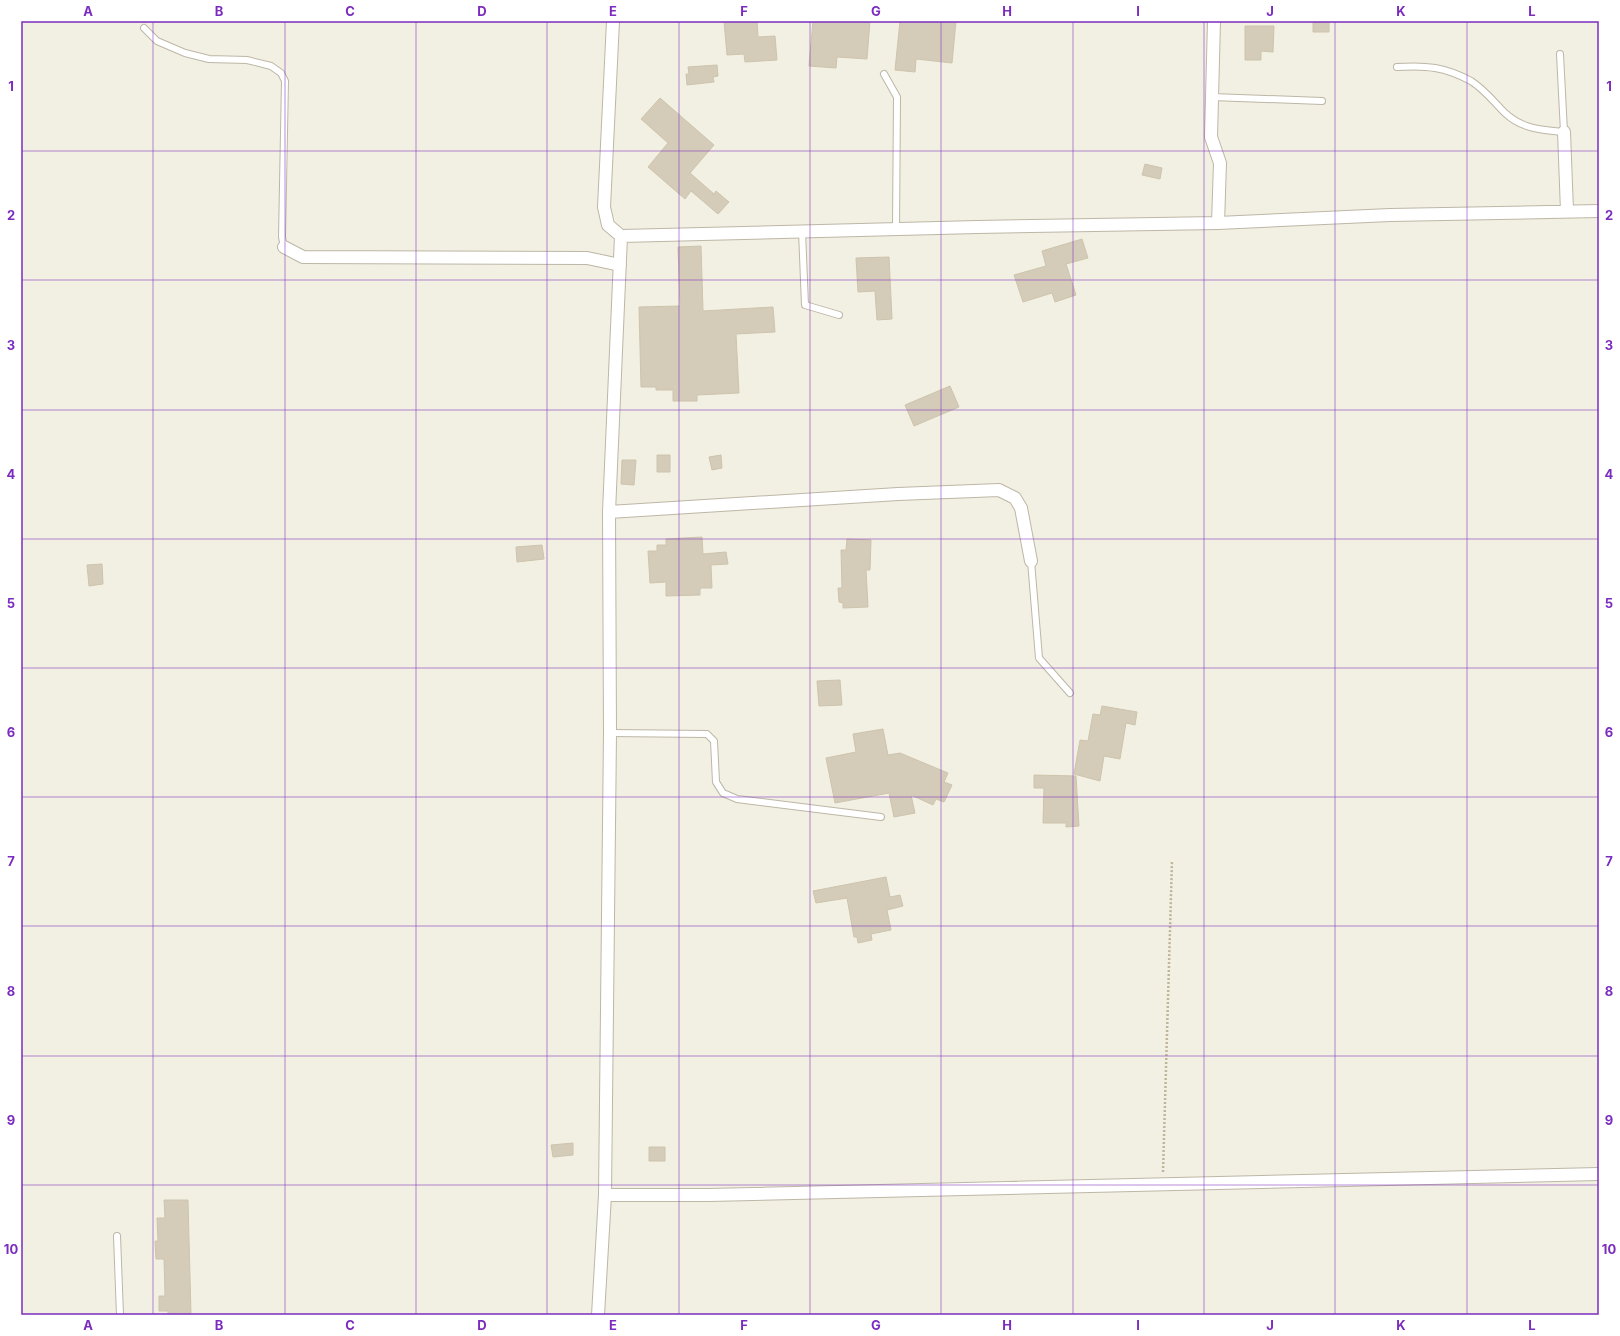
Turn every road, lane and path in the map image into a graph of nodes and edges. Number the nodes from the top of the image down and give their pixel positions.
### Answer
1 (613, 21) edge
2 (1214, 21) edge
3 (144, 28) dead end
4 (1560, 54) dead end
5 (1397, 67) dead end
6 (884, 74) dead end
7 (1212, 97) junction
8 (1322, 101) dead end
9 (1564, 132) junction
10 (1567, 211) junction
11 (1599, 211) edge
12 (1218, 223) junction
13 (896, 229) junction
14 (802, 231) junction
15 (621, 236) junction
16 (284, 247) joint
17 (620, 265) junction
18 (839, 315) dead end
19 (610, 512) junction
20 (1031, 561) joint
21 (1070, 692) dead end
22 (610, 733) junction
23 (881, 817) dead end
24 (1172, 861) dead end
25 (1599, 1174) edge
26 (1162, 1184) junction
27 (605, 1195) junction
28 (117, 1236) dead end
29 (120, 1315) edge
30 (598, 1315) edge

1 - 15 street
2 - 7 street
3 - 16 lane
4 - 9 lane
5 - 9 lane
6 - 13 lane
7 - 8 lane
7 - 12 street
9 - 10 street
10 - 11 street
10 - 12 street
12 - 13 street
13 - 14 street
14 - 15 street
14 - 18 lane
15 - 17 street
16 - 17 street
17 - 19 street
19 - 20 street
19 - 22 street
20 - 21 lane
22 - 23 lane
22 - 27 street
24 - 26 path
25 - 26 street
26 - 27 street
27 - 30 street
28 - 29 lane

